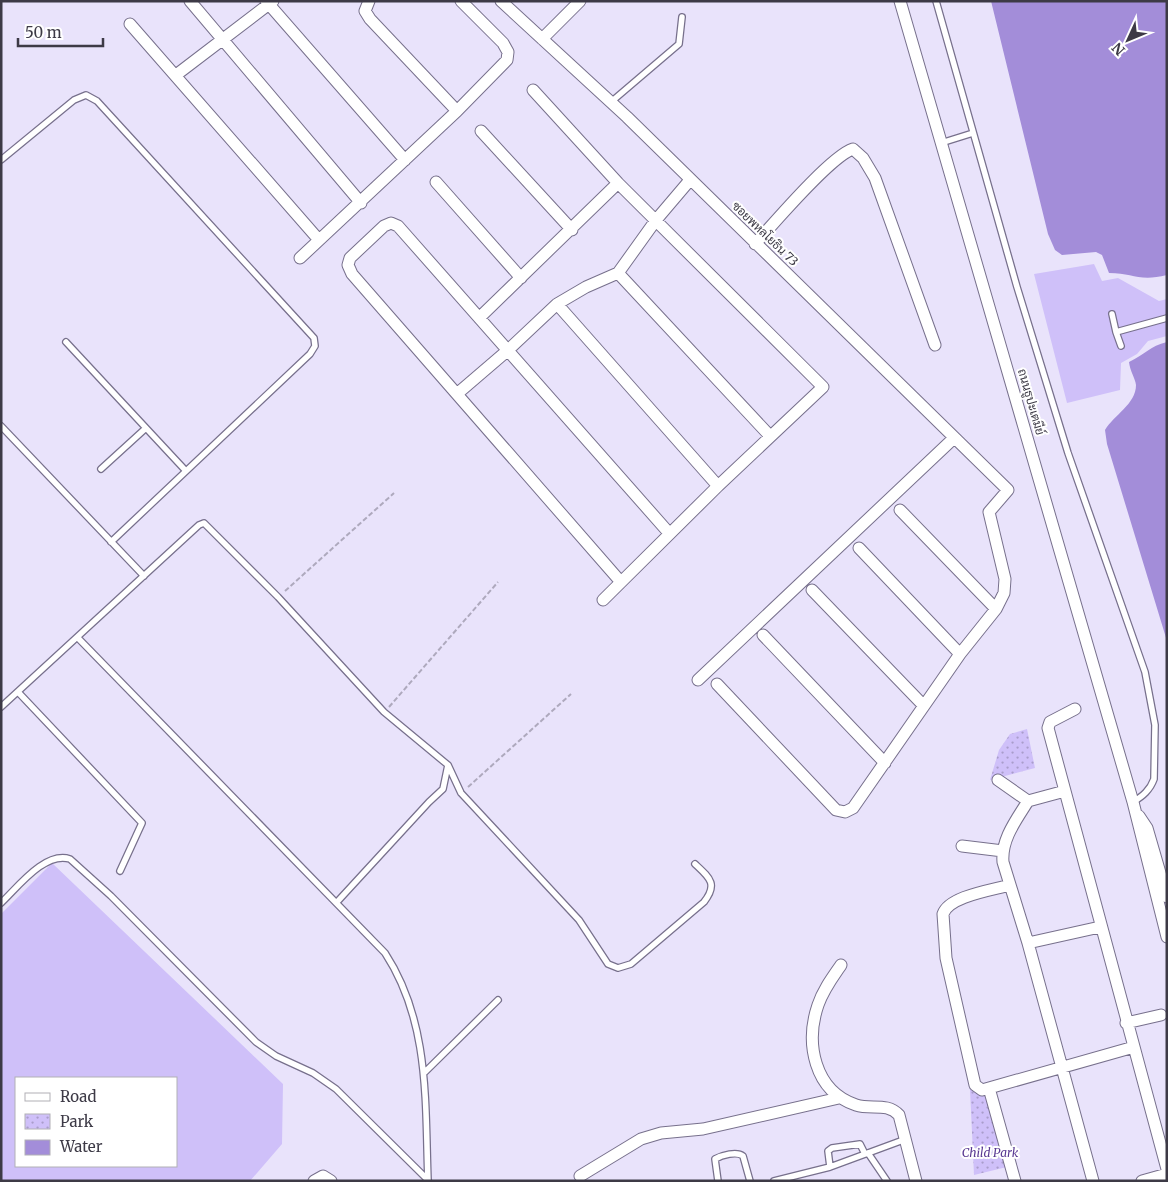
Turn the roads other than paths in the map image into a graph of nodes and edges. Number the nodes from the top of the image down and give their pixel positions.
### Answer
1 (190, 1) edge
2 (369, 1) edge
3 (461, 1) edge
4 (501, 1) edge
5 (580, 1) edge
6 (900, 1) edge
7 (936, 1) edge
8 (269, 2) edge
9 (682, 17) dead end
10 (130, 24) dead end
11 (222, 38) junction
12 (542, 39) junction
13 (176, 75) junction
14 (533, 90) dead end
15 (611, 102) junction
16 (457, 111) junction
17 (481, 131) dead end
18 (973, 133) junction
19 (941, 143) junction
20 (1, 160) edge
21 (405, 160) junction
22 (690, 180) junction
23 (436, 182) dead end
24 (618, 183) junction
25 (361, 203) junction
26 (656, 220) junction
27 (572, 230) junction
28 (319, 240) junction
29 (755, 244) junction
30 (300, 258) dead end
31 (618, 274) junction
32 (521, 278) junction
33 (557, 304) junction
34 (1112, 314) dead end
35 (478, 318) junction
36 (1167, 318) edge
37 (1116, 332) junction
38 (66, 342) dead end
39 (935, 345) dead end
40 (1121, 346) dead end
41 (508, 351) junction
42 (458, 393) junction
43 (1, 426) edge
44 (146, 428) junction
45 (770, 436) junction
46 (954, 438) junction
47 (101, 469) dead end
48 (186, 471) junction
49 (718, 486) junction
50 (900, 510) dead end
51 (669, 533) junction
52 (111, 542) junction
53 (859, 548) dead end
54 (144, 576) junction
55 (620, 581) junction
56 (812, 590) dead end
57 (603, 600) dead end
58 (996, 610) junction
59 (763, 634) dead end
60 (78, 638) junction
61 (960, 654) junction
62 (698, 680) dead end
63 (717, 684) dead end
64 (18, 692) junction
65 (924, 706) junction
66 (1, 708) edge
67 (1075, 709) dead end
68 (884, 763) junction
69 (448, 765) junction
70 (998, 780) dead end
71 (1064, 791) junction
72 (1028, 800) junction
73 (1134, 806) junction
74 (962, 846) dead end
75 (1003, 851) junction
76 (1162, 863) edge
77 (695, 864) dead end
78 (120, 871) dead end
79 (1164, 882) edge
80 (1010, 885) junction
81 (1167, 896) edge
82 (337, 902) junction
83 (1, 904) edge
84 (1100, 927) junction
85 (1167, 937) edge
86 (1028, 943) junction
87 (841, 965) dead end
88 (498, 1000) dead end
89 (1160, 1015) dead end
90 (1126, 1023) junction
91 (1134, 1047) junction
92 (1062, 1066) junction
93 (425, 1072) junction
94 (990, 1088) junction
95 (839, 1098) junction
96 (906, 1139) junction
97 (867, 1154) junction
98 (830, 1167) junction
99 (1167, 1169) edge
100 (1167, 1174) edge
101 (580, 1176) dead end
102 (428, 1180) edge
103 (314, 1181) edge
104 (331, 1181) edge
105 (718, 1181) edge
106 (750, 1181) edge
107 (774, 1181) edge
108 (887, 1181) edge
109 (916, 1181) edge
110 (1015, 1181) edge
111 (1093, 1181) edge
112 (1142, 1181) edge

1 - 11 street
2 - 16 street
3 - 16 street
4 - 12 street, ซอยพหลโยธิน 73
5 - 12 street
6 - 19 street, ถนนธูปะเตมีย์
7 - 18 lane
8 - 11 street
8 - 21 street
9 - 15 lane
10 - 13 street
11 - 13 street
11 - 25 street
12 - 15 street, ซอยพหลโยธิน 73
13 - 28 street
14 - 24 street
15 - 22 street, ซอยพหลโยธิน 73
16 - 21 street
17 - 27 street
18 - 19 lane
18 - 73 lane
19 - 73 street, ถนนธูปะเตมีย์
20 - 48 lane
21 - 25 street
22 - 26 street
22 - 29 street, ซอยพหลโยธิน 73
23 - 32 street
24 - 26 street
24 - 27 street
25 - 28 street
26 - 31 street
26 - 45 street
27 - 32 street
28 - 30 street
29 - 39 street
29 - 46 street, ซอยพหลโยธิน 73
31 - 33 street
31 - 45 street
32 - 35 street
33 - 41 street
33 - 49 street
34 - 37 lane
35 - 41 street
35 - 42 street
36 - 37 lane
37 - 40 lane
38 - 44 lane
41 - 42 street
41 - 51 street
42 - 55 street
43 - 52 lane
44 - 47 lane
44 - 48 lane
45 - 49 street
46 - 58 street, ซอยพหลโยธิน 73
46 - 62 street
48 - 52 lane
49 - 51 street
50 - 58 street
51 - 55 street
52 - 54 lane
53 - 61 street
54 - 60 lane
54 - 69 lane
55 - 57 street
56 - 65 street
58 - 61 street
59 - 68 street
60 - 64 lane
60 - 82 lane
61 - 65 street
63 - 68 street
64 - 66 lane
64 - 78 lane
65 - 68 street
67 - 71 street
69 - 77 lane
69 - 82 lane
70 - 72 street
71 - 72 street
71 - 84 street
72 - 75 street
73 - 76 street, ถนนธูปะเตมีย์
73 - 85 street, ถนนธูปะเตมีย์
74 - 75 street
75 - 80 street
76 - 79 street, ถนนธูปะเตมีย์
79 - 81 street, ถนนธูปะเตมีย์
80 - 86 street
80 - 94 street
82 - 93 lane
83 - 102 lane
84 - 86 street
84 - 90 street
86 - 92 street
87 - 95 street
88 - 93 lane
89 - 90 street
90 - 91 street
91 - 92 street
91 - 99 street
92 - 94 street
92 - 111 street
93 - 102 lane
94 - 110 street
95 - 96 street
95 - 101 street
96 - 97 lane
96 - 109 street
97 - 98 lane
97 - 98 lane
97 - 108 lane
98 - 107 lane
100 - 112 street
103 - 104 street
105 - 106 lane

